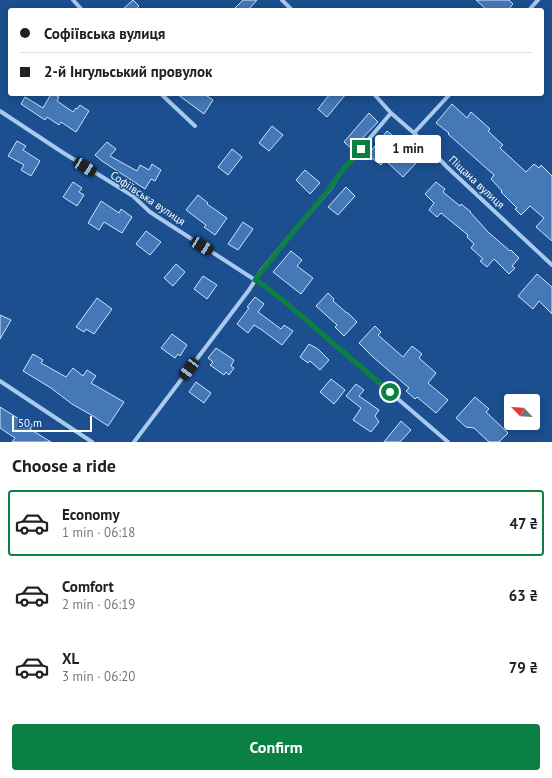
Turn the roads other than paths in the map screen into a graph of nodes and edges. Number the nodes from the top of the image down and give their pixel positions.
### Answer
1 (73, 0) edge
2 (282, 0) edge
3 (538, 0) edge
4 (80, 8) edge
5 (290, 8) edge
6 (531, 8) edge
7 (163, 96) edge
8 (376, 96) edge
9 (448, 96) edge
10 (0, 112) edge
11 (392, 113) junction
12 (195, 126) dead end
13 (414, 133) junction
14 (552, 265) edge
15 (255, 280) junction
16 (0, 380) edge
17 (92, 442) edge
18 (134, 442) edge
19 (448, 442) edge

1 - 4 street
2 - 5 street
3 - 6 street
7 - 12 street
8 - 11 street, Піщана вулиця
9 - 13 street
10 - 15 street, Софіївська вулиця
11 - 13 street, Піщана вулиця
11 - 15 street
13 - 14 street, Піщана вулиця
15 - 18 street
15 - 19 street, Софіївська вулиця
16 - 17 street

